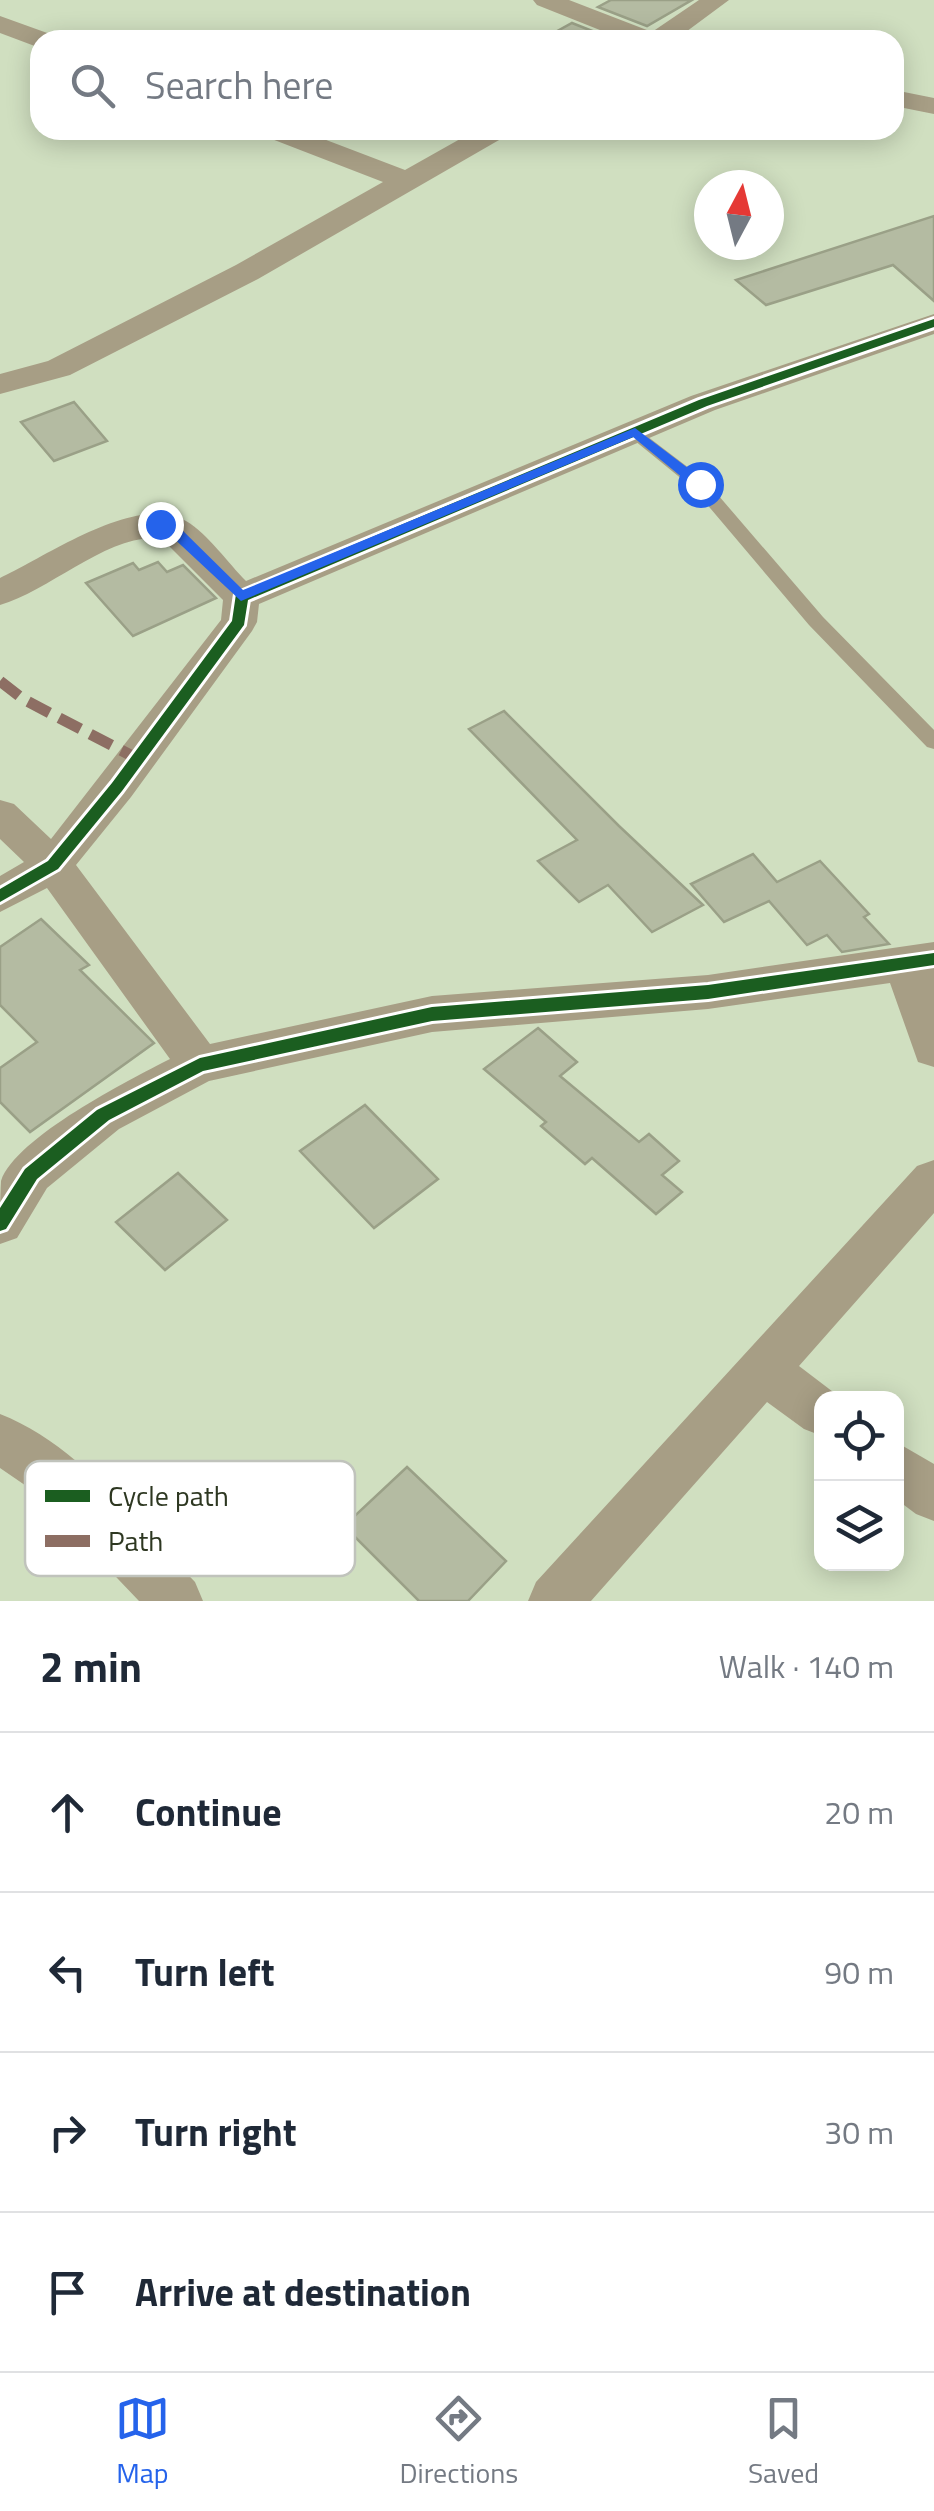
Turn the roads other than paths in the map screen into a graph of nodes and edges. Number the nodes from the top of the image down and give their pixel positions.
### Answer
1 (546, 0) edge
2 (716, 0) edge
3 (623, 30) edge
4 (672, 30) edge
5 (904, 100) edge
6 (934, 106) edge
7 (300, 140) edge
8 (478, 140) edge
9 (404, 180) junction
10 (934, 323) edge
11 (0, 384) edge
12 (635, 432) junction
13 (0, 593) edge
14 (241, 596) junction
15 (934, 742) edge
16 (0, 815) edge
17 (54, 865) junction
18 (0, 896) edge
19 (920, 961) edge
20 (934, 1049) edge
21 (200, 1065) junction
22 (934, 1180) edge
23 (0, 1222) edge
24 (763, 1370) junction
25 (814, 1406) edge
26 (0, 1438) edge
27 (34, 1461) edge
28 (904, 1473) edge
29 (934, 1496) edge
30 (152, 1576) edge
31 (176, 1601) edge
32 (555, 1601) edge

1 - 3 street
2 - 4 street
5 - 6 street
7 - 9 street
8 - 9 street
9 - 11 street
10 - 12 street
12 - 14 street
12 - 15 lane
13 - 14 street
14 - 17 street
16 - 17 street
17 - 18 street
17 - 21 street
19 - 20 street
19 - 21 street
21 - 23 street
22 - 24 street
24 - 25 street
24 - 32 street
26 - 27 street
28 - 29 street
30 - 31 street

